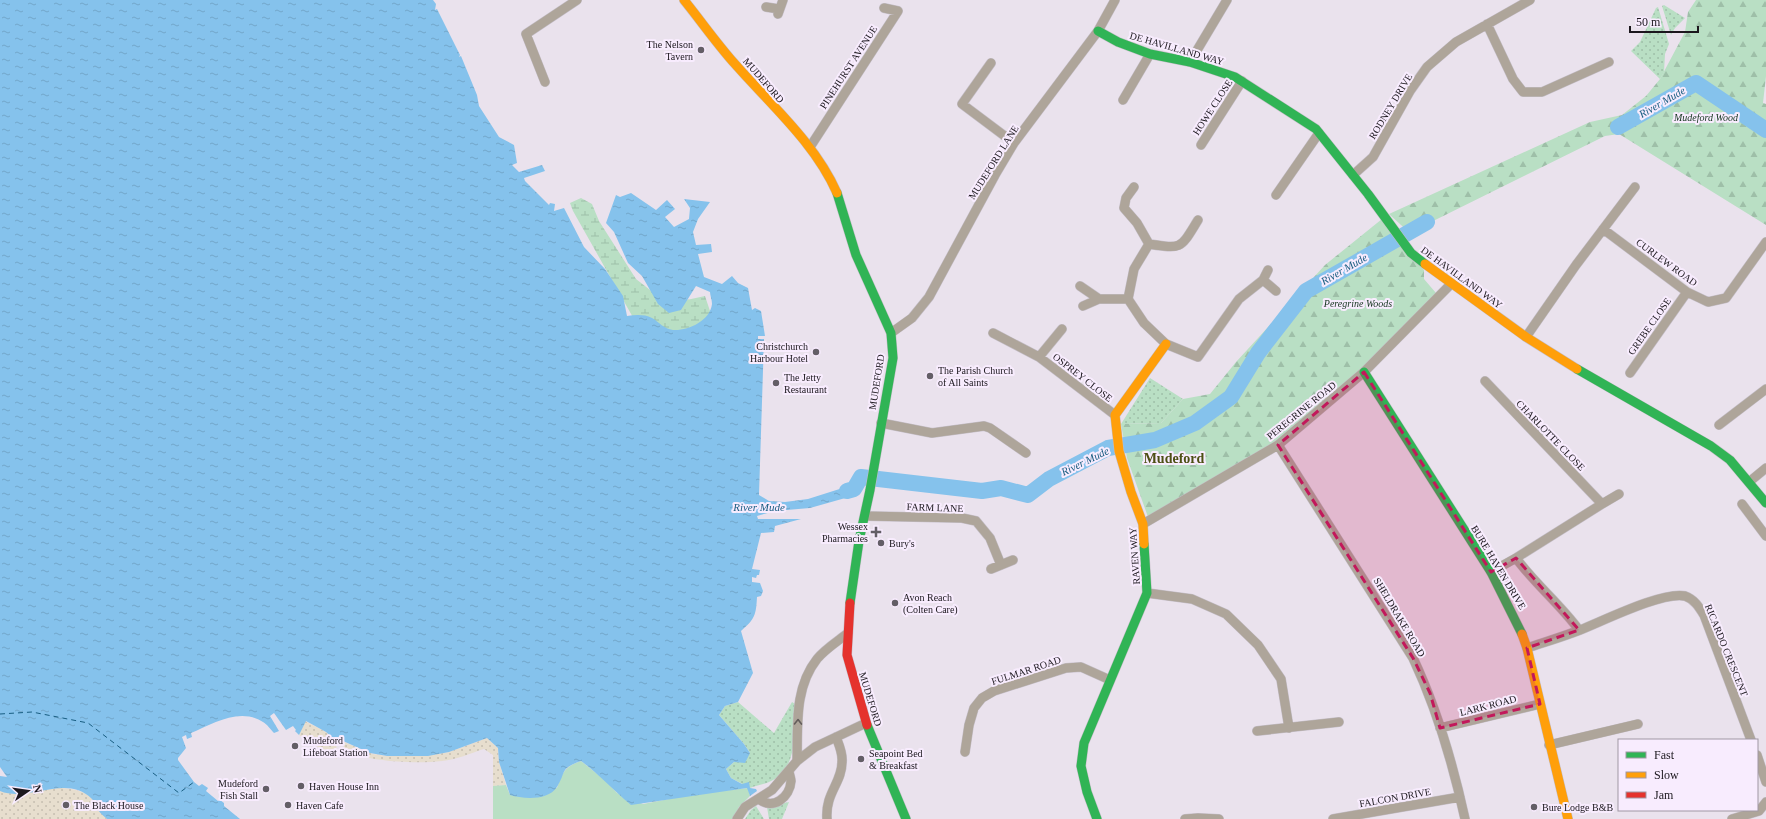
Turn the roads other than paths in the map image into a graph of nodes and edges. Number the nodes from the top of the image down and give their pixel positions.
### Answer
1 (577, 0) edge
2 (684, 0) edge
3 (783, 0) edge
4 (1116, 0) edge
5 (1227, 0) edge
6 (1530, 0) edge
7 (1517, 3) edge
8 (766, 7) dead end
9 (884, 8) dead end
10 (1487, 24) junction
11 (1098, 32) junction
12 (1150, 54) junction
13 (1190, 62) junction
14 (1609, 62) dead end
15 (990, 63) dead end
16 (1242, 81) junction
17 (545, 82) dead end
18 (1123, 100) dead end
19 (1319, 133) junction
20 (1014, 143) junction
21 (1201, 145) dead end
22 (810, 147) junction
23 (1353, 175) junction
24 (1635, 186) dead end
25 (1134, 187) dead end
26 (1276, 196) dead end
27 (1198, 220) dead end
28 (1602, 229) junction
29 (1766, 242) edge
30 (1149, 244) junction
31 (1268, 270) dead end
32 (1263, 280) junction
33 (1451, 284) junction
34 (1080, 286) dead end
35 (1276, 291) dead end
36 (1686, 292) junction
37 (1099, 299) junction
38 (1128, 299) junction
39 (1082, 306) dead end
40 (1062, 330) dead end
41 (891, 333) junction
42 (993, 333) dead end
43 (1526, 337) junction
44 (1166, 344) junction
45 (1039, 356) junction
46 (1364, 372) junction
47 (1630, 373) dead end
48 (1485, 381) dead end
49 (1766, 389) edge
50 (1115, 415) junction
51 (880, 423) junction
52 (1719, 425) dead end
53 (1278, 445) junction
54 (1026, 453) dead end
55 (1766, 468) edge
56 (1749, 482) junction
57 (1619, 494) dead end
58 (1766, 503) edge
59 (1602, 504) junction
60 (1742, 504) dead end
61 (865, 516) junction
62 (1143, 524) junction
63 (1766, 536) edge
64 (1516, 558) junction
65 (1013, 560) dead end
66 (1001, 565) junction
67 (991, 569) dead end
68 (1490, 572) junction
69 (1147, 593) junction
70 (1579, 630) junction
71 (848, 633) junction
72 (1527, 648) junction
73 (1110, 680) junction
74 (1540, 704) junction
75 (1339, 722) dead end
76 (866, 723) junction
77 (1638, 724) dead end
78 (1289, 728) junction
79 (1440, 728) junction
80 (1257, 731) dead end
81 (836, 738) junction
82 (1751, 739) edge
83 (1549, 745) junction
84 (966, 752) dead end
85 (1758, 758) edge
86 (797, 760) junction
87 (789, 771) junction
88 (1766, 782) edge
89 (1460, 797) junction
90 (759, 799) junction
91 (1766, 802) edge
92 (737, 819) edge
93 (827, 819) edge
94 (906, 819) edge
95 (1097, 819) edge
96 (1185, 819) edge
97 (1219, 819) edge
98 (1333, 819) edge
99 (1465, 819) edge
100 (1568, 819) edge
101 (1732, 819) edge

1 - 17 street
2 - 22 street, MUDEFORD
3 - 8 street
4 - 11 street, MUDEFORD LANE
5 - 13 street
6 - 7 street, RODNEY DRIVE
7 - 10 street, RODNEY DRIVE
9 - 22 street, PINEHURST AVENUE
10 - 14 street
10 - 23 street, RODNEY DRIVE
11 - 12 street, DE HAVILLAND WAY
11 - 20 street, MUDEFORD LANE
12 - 13 street, DE HAVILLAND WAY
12 - 18 street
13 - 16 street, DE HAVILLAND WAY
15 - 20 street
16 - 19 street, DE HAVILLAND WAY
16 - 21 street, HOWE CLOSE
19 - 23 street, DE HAVILLAND WAY
19 - 26 street
20 - 41 street, MUDEFORD LANE
22 - 41 street, MUDEFORD
23 - 33 street, DE HAVILLAND WAY
24 - 28 street
25 - 30 street
27 - 30 street
28 - 36 street, CURLEW ROAD
28 - 43 street
29 - 36 street, CURLEW ROAD
30 - 38 street
31 - 32 street
32 - 35 street
32 - 44 street
33 - 43 street, DE HAVILLAND WAY
33 - 46 street, PEREGRINE ROAD
34 - 37 street
36 - 47 street, GREBE CLOSE
37 - 38 street
37 - 39 street
38 - 44 street
40 - 45 street, OSPREY CLOSE
41 - 51 street, MUDEFORD
42 - 45 street, OSPREY CLOSE
43 - 56 street, DE HAVILLAND WAY
44 - 50 street
45 - 50 street, OSPREY CLOSE
46 - 53 street, PEREGRINE ROAD
46 - 68 street, BURE HAVEN DRIVE
48 - 59 street, CHARLOTTE CLOSE
49 - 52 street
50 - 62 street, RAVEN WAY
51 - 54 street
51 - 61 street, MUDEFORD
53 - 62 street, PEREGRINE ROAD
53 - 79 street, SHELDRAKE ROAD
55 - 56 street
56 - 58 street, DE HAVILLAND WAY
57 - 59 street
59 - 64 street
60 - 63 street
61 - 66 street, FARM LANE
61 - 71 street, MUDEFORD
62 - 69 street, RAVEN WAY
64 - 68 street
64 - 70 street, BURE HAVEN DRIVE
65 - 66 street
66 - 67 street
68 - 72 street, BURE HAVEN DRIVE
69 - 73 street, RAVEN WAY
69 - 78 street
70 - 72 street, RICARDO CRESCENT
70 - 82 street, RICARDO CRESCENT
71 - 76 street, MUDEFORD
86 -> 71 street
72 - 74 street, BURE HAVEN DRIVE
73 - 84 street, FULMAR ROAD
73 - 95 street, RAVEN WAY
74 - 79 street, LARK ROAD
74 - 83 street, BURE HAVEN DRIVE
75 - 78 street
76 - 81 street
76 - 94 street, MUDEFORD
77 - 83 street
78 - 80 street
79 - 89 street, SHELDRAKE ROAD
81 - 86 street
81 - 93 street
83 - 100 street, BURE HAVEN DRIVE
85 - 88 street
86 - 87 street
87 - 90 street
87 - 90 street
89 - 98 street, FALCON DRIVE
89 - 99 street, SHELDRAKE ROAD
90 - 92 street
91 - 101 street
96 - 97 street

